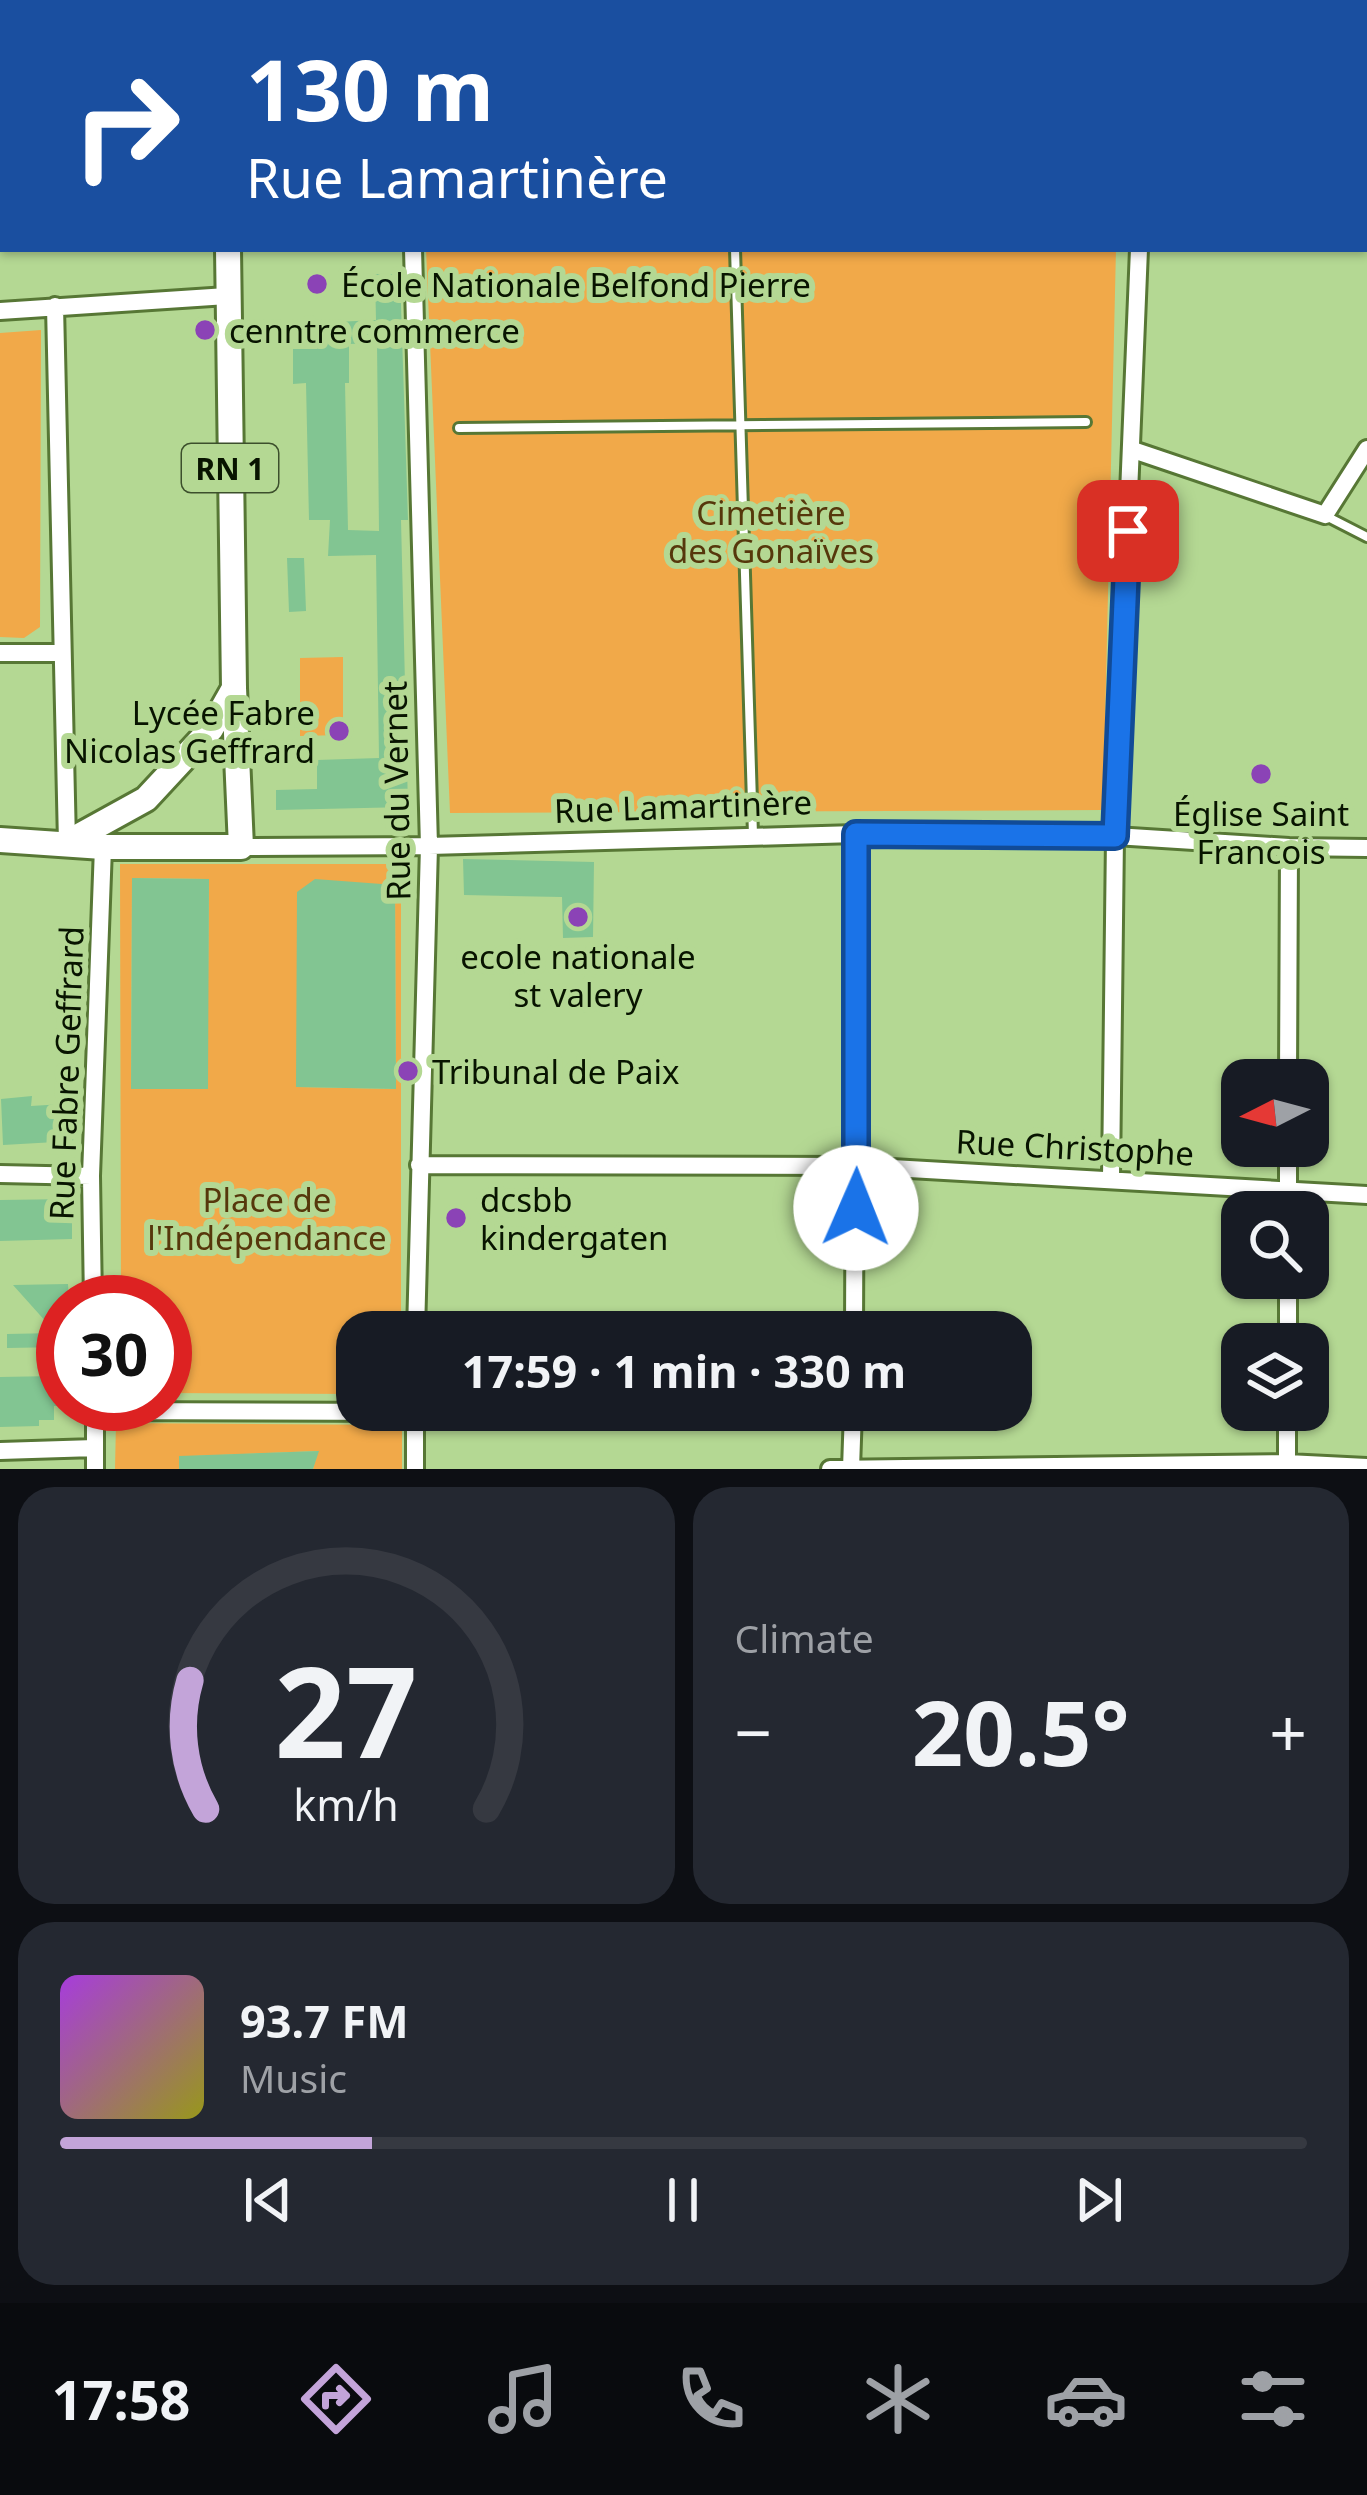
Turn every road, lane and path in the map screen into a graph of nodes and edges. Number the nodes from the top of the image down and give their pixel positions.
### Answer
1 (228, 252) edge
2 (413, 252) edge
3 (735, 252) edge
4 (1139, 252) edge
5 (227, 296) junction
6 (55, 306) junction
7 (0, 311) edge
8 (1086, 422) dead end
9 (740, 427) junction
10 (459, 428) dead end
11 (1367, 449) edge
12 (1133, 450) junction
13 (1324, 515) junction
14 (1367, 536) edge
15 (0, 653) edge
16 (62, 653) junction
17 (234, 688) junction
18 (856, 834) junction
19 (1115, 836) junction
20 (753, 837) junction
21 (0, 840) edge
22 (67, 843) junction
23 (429, 846) junction
24 (103, 847) junction
25 (241, 847) junction
26 (1289, 848) junction
27 (1367, 848) edge
28 (1288, 1059) edge
29 (419, 1165) junction
30 (857, 1166) junction
31 (1288, 1167) edge
32 (0, 1174) edge
33 (91, 1176) junction
34 (1111, 1178) junction
35 (1288, 1190) junction
36 (1367, 1195) edge
37 (93, 1275) edge
38 (416, 1311) edge
39 (854, 1311) edge
40 (192, 1409) edge
41 (336, 1410) edge
42 (95, 1431) edge
43 (415, 1431) edge
44 (852, 1431) edge
45 (1287, 1431) edge
46 (95, 1448) junction
47 (0, 1450) edge
48 (1287, 1466) edge
49 (1367, 1467) edge
50 (95, 1469) edge
51 (415, 1469) edge
52 (830, 1469) edge
53 (851, 1469) edge

1 - 5 main road, RN 1
2 - 23 street, Rue du Vernet
3 - 9 lane
4 - 12 street
5 - 6 street
5 - 17 main road, RN 1
6 - 7 street
6 - 16 street
8 - 9 lane
9 - 10 lane
9 - 20 lane
11 - 13 street
12 - 13 street
12 - 19 street
13 - 14 lane
15 - 16 street
16 - 22 street
17 - 22 main road
17 - 25 main road, RN 1
18 - 19 street, Rue Lamartinère
18 - 20 street, Rue Lamartinère
18 - 30 street
19 - 26 street, Rue Lamartinère
19 - 34 street
20 - 23 street, Rue Lamartinère
21 - 22 main road, Rue Lamartinère
22 - 24 main road, Rue Lamartinère
23 - 25 street, Rue Lamartinère
23 - 29 street, Rue du Vernet
24 - 25 main road, Rue Lamartinère
24 - 33 street, Rue Fabre Geffrard
26 - 27 street, Rue Lamartinère
26 - 28 street
29 - 30 street, Rue Christophe
29 - 38 street, Rue du Vernet
30 - 34 street, Rue Christophe
30 - 39 street
31 - 35 street
32 - 33 street
33 - 37 street, Rue Fabre Geffrard
34 - 35 street, Rue Christophe
35 - 36 street, Rue Christophe
40 - 41 street
42 - 46 street
43 - 51 street
44 - 53 street
45 - 48 street
46 - 47 street
46 - 50 street
48 - 49 street
48 - 53 street
52 - 53 street

